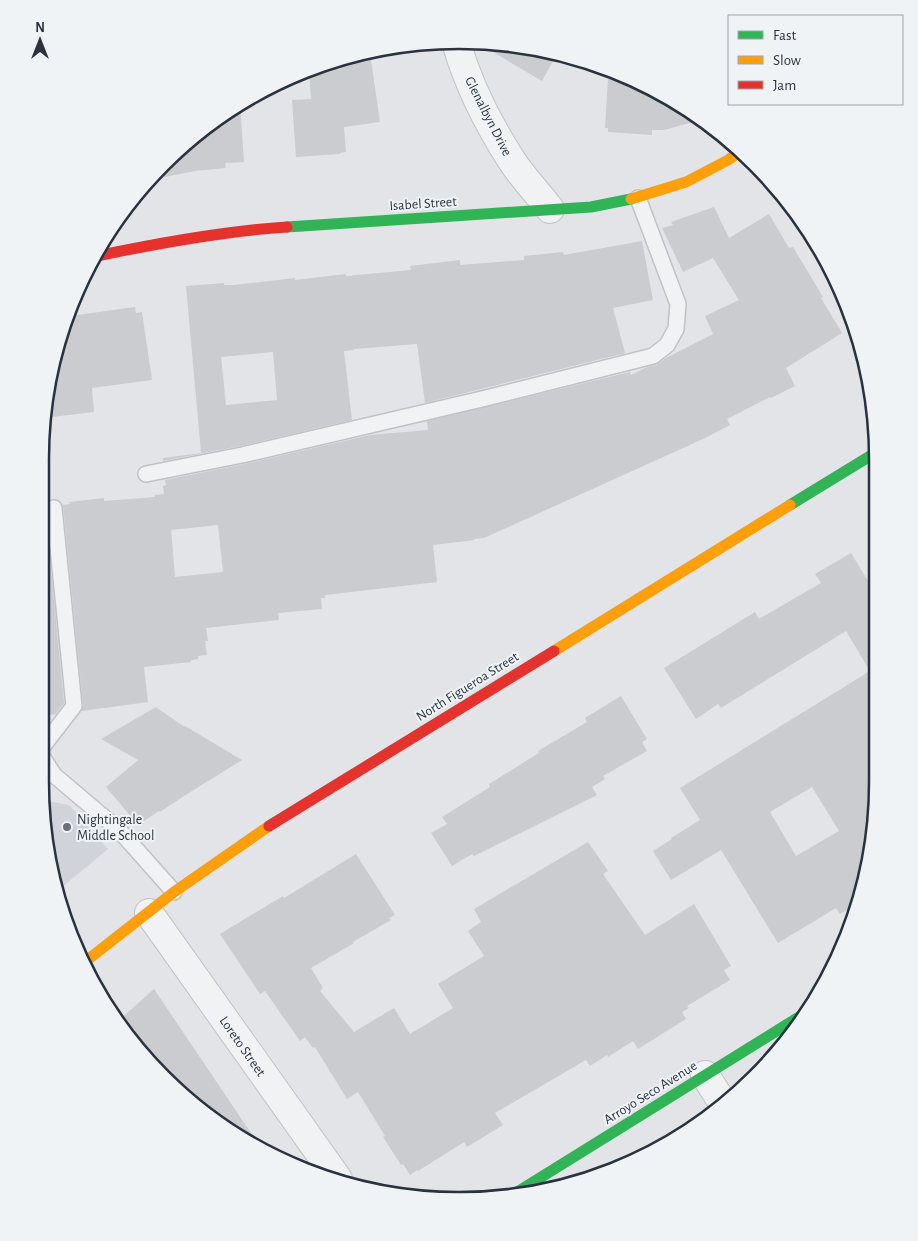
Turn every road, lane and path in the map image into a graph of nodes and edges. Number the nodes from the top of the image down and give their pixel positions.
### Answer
1 (458, 49) edge
2 (734, 156) edge
3 (638, 198) junction
4 (550, 209) junction
5 (104, 255) edge
6 (869, 457) edge
7 (146, 474) dead end
8 (54, 508) dead end
9 (49, 740) edge
10 (49, 767) edge
11 (174, 892) junction
12 (150, 912) junction
13 (89, 959) edge
14 (792, 1021) edge
15 (705, 1075) junction
16 (720, 1098) edge
17 (332, 1172) edge
18 (526, 1187) edge

1 - 4 street, Glenalbyn Drive
2 - 3 street, Isabel Street
3 - 4 street, Isabel Street
3 - 7 lane
4 - 5 street, Isabel Street
6 - 11 street, North Figueroa Street
8 - 9 lane
10 - 11 lane
11 - 12 street, North Figueroa Street
12 - 13 street, North Figueroa Street
12 - 17 street, Loreto Street
14 - 15 street, Arroyo Seco Avenue
15 - 16 street
15 - 18 street, Arroyo Seco Avenue

